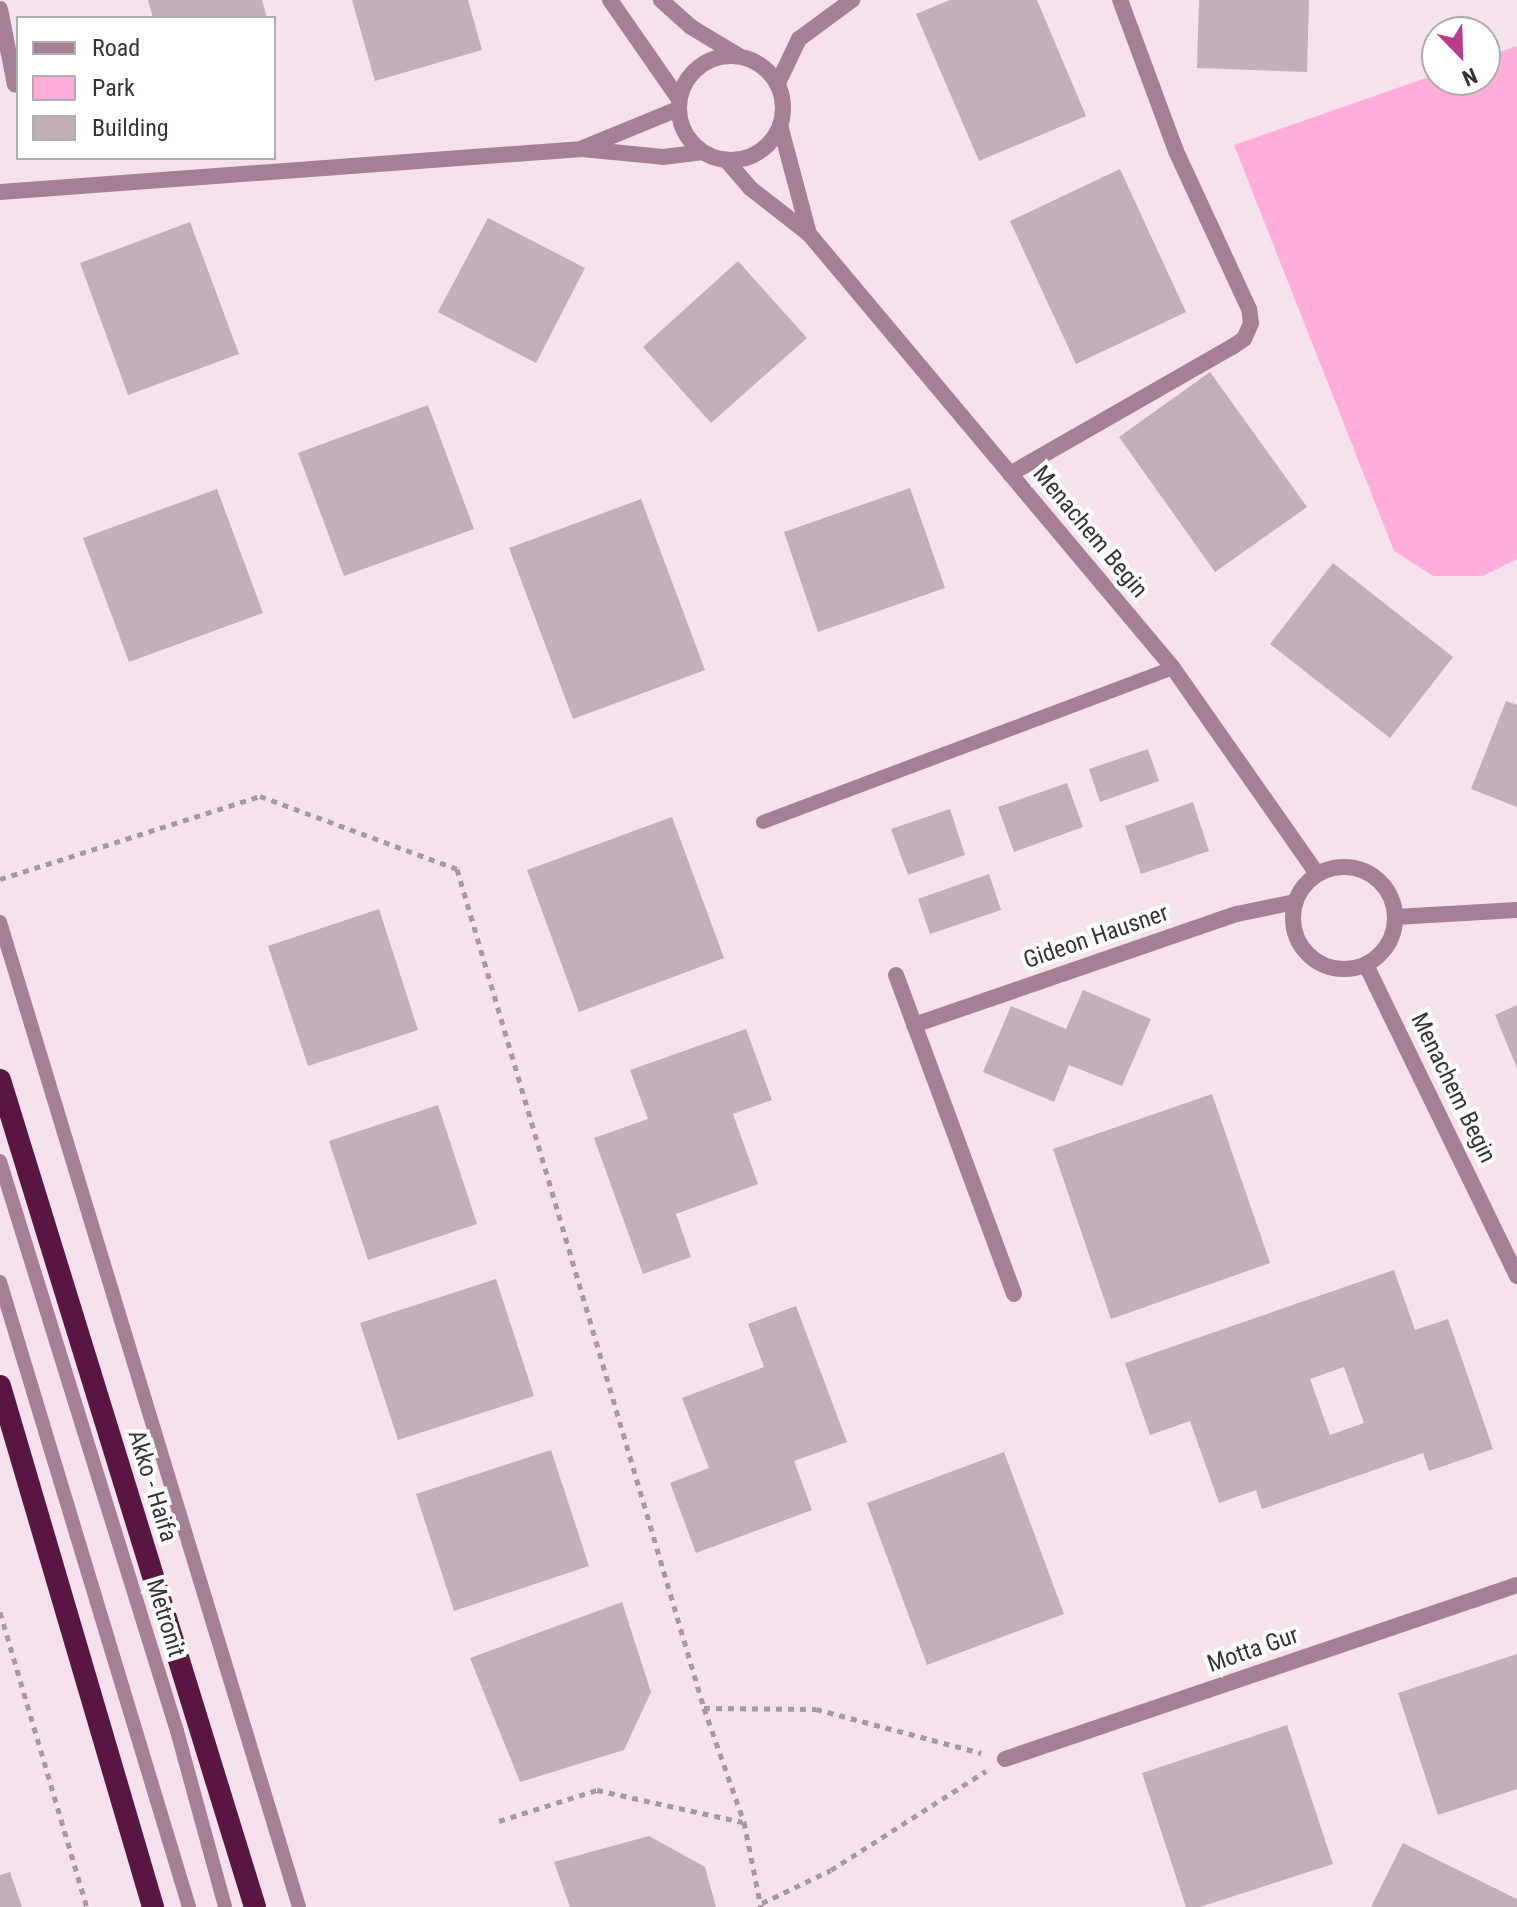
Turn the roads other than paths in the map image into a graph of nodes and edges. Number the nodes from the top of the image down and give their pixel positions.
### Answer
1 (610, 0) edge
2 (661, 0) edge
3 (852, 0) edge
4 (1120, 0) edge
5 (0, 9) edge
6 (741, 57) junction
7 (778, 83) junction
8 (15, 85) dead end
9 (678, 104) junction
10 (780, 125) junction
11 (582, 149) junction
12 (701, 152) junction
13 (726, 160) junction
14 (0, 192) edge
15 (809, 234) junction
16 (1010, 474) junction
17 (1173, 668) junction
18 (763, 822) dead end
19 (1317, 874) junction
20 (1295, 902) junction
21 (1517, 910) edge
22 (1396, 917) junction
23 (0, 922) edge
24 (1366, 965) junction
25 (896, 975) dead end
26 (914, 1025) junction
27 (0, 1080) edge
28 (0, 1161) edge
29 (1517, 1276) edge
30 (0, 1282) edge
31 (1014, 1294) dead end
32 (0, 1386) edge
33 (1517, 1585) edge
34 (1005, 1759) road end
35 (153, 1907) edge
36 (189, 1907) edge
37 (225, 1907) edge
38 (255, 1907) edge
39 (299, 1907) edge

1 - 9 street
2 - 6 street
3 - 7 street
4 - 16 street
5 - 8 street
6 - 7 street
6 - 9 street
7 - 10 street
9 - 11 street
9 - 12 street
10 - 13 street
10 - 15 street, Menachem Begin
11 - 12 street
11 - 14 street
12 - 13 street
13 - 15 street, Menachem Begin
15 - 16 street, Menachem Begin
16 - 17 street, Menachem Begin
17 - 18 lane
17 - 19 street, Menachem Begin
19 - 20 street
19 - 22 street
20 - 24 street
20 - 26 street, Gideon Hausner
21 - 22 street
22 - 24 street
23 - 39 lane
24 - 29 street, Menachem Begin
25 - 26 street
26 - 31 street
27 - 38 highway, Akko - Haifa
28 - 37 lane, Metronit
30 - 36 lane
32 - 35 highway
33 - 34 street, Motta Gur

